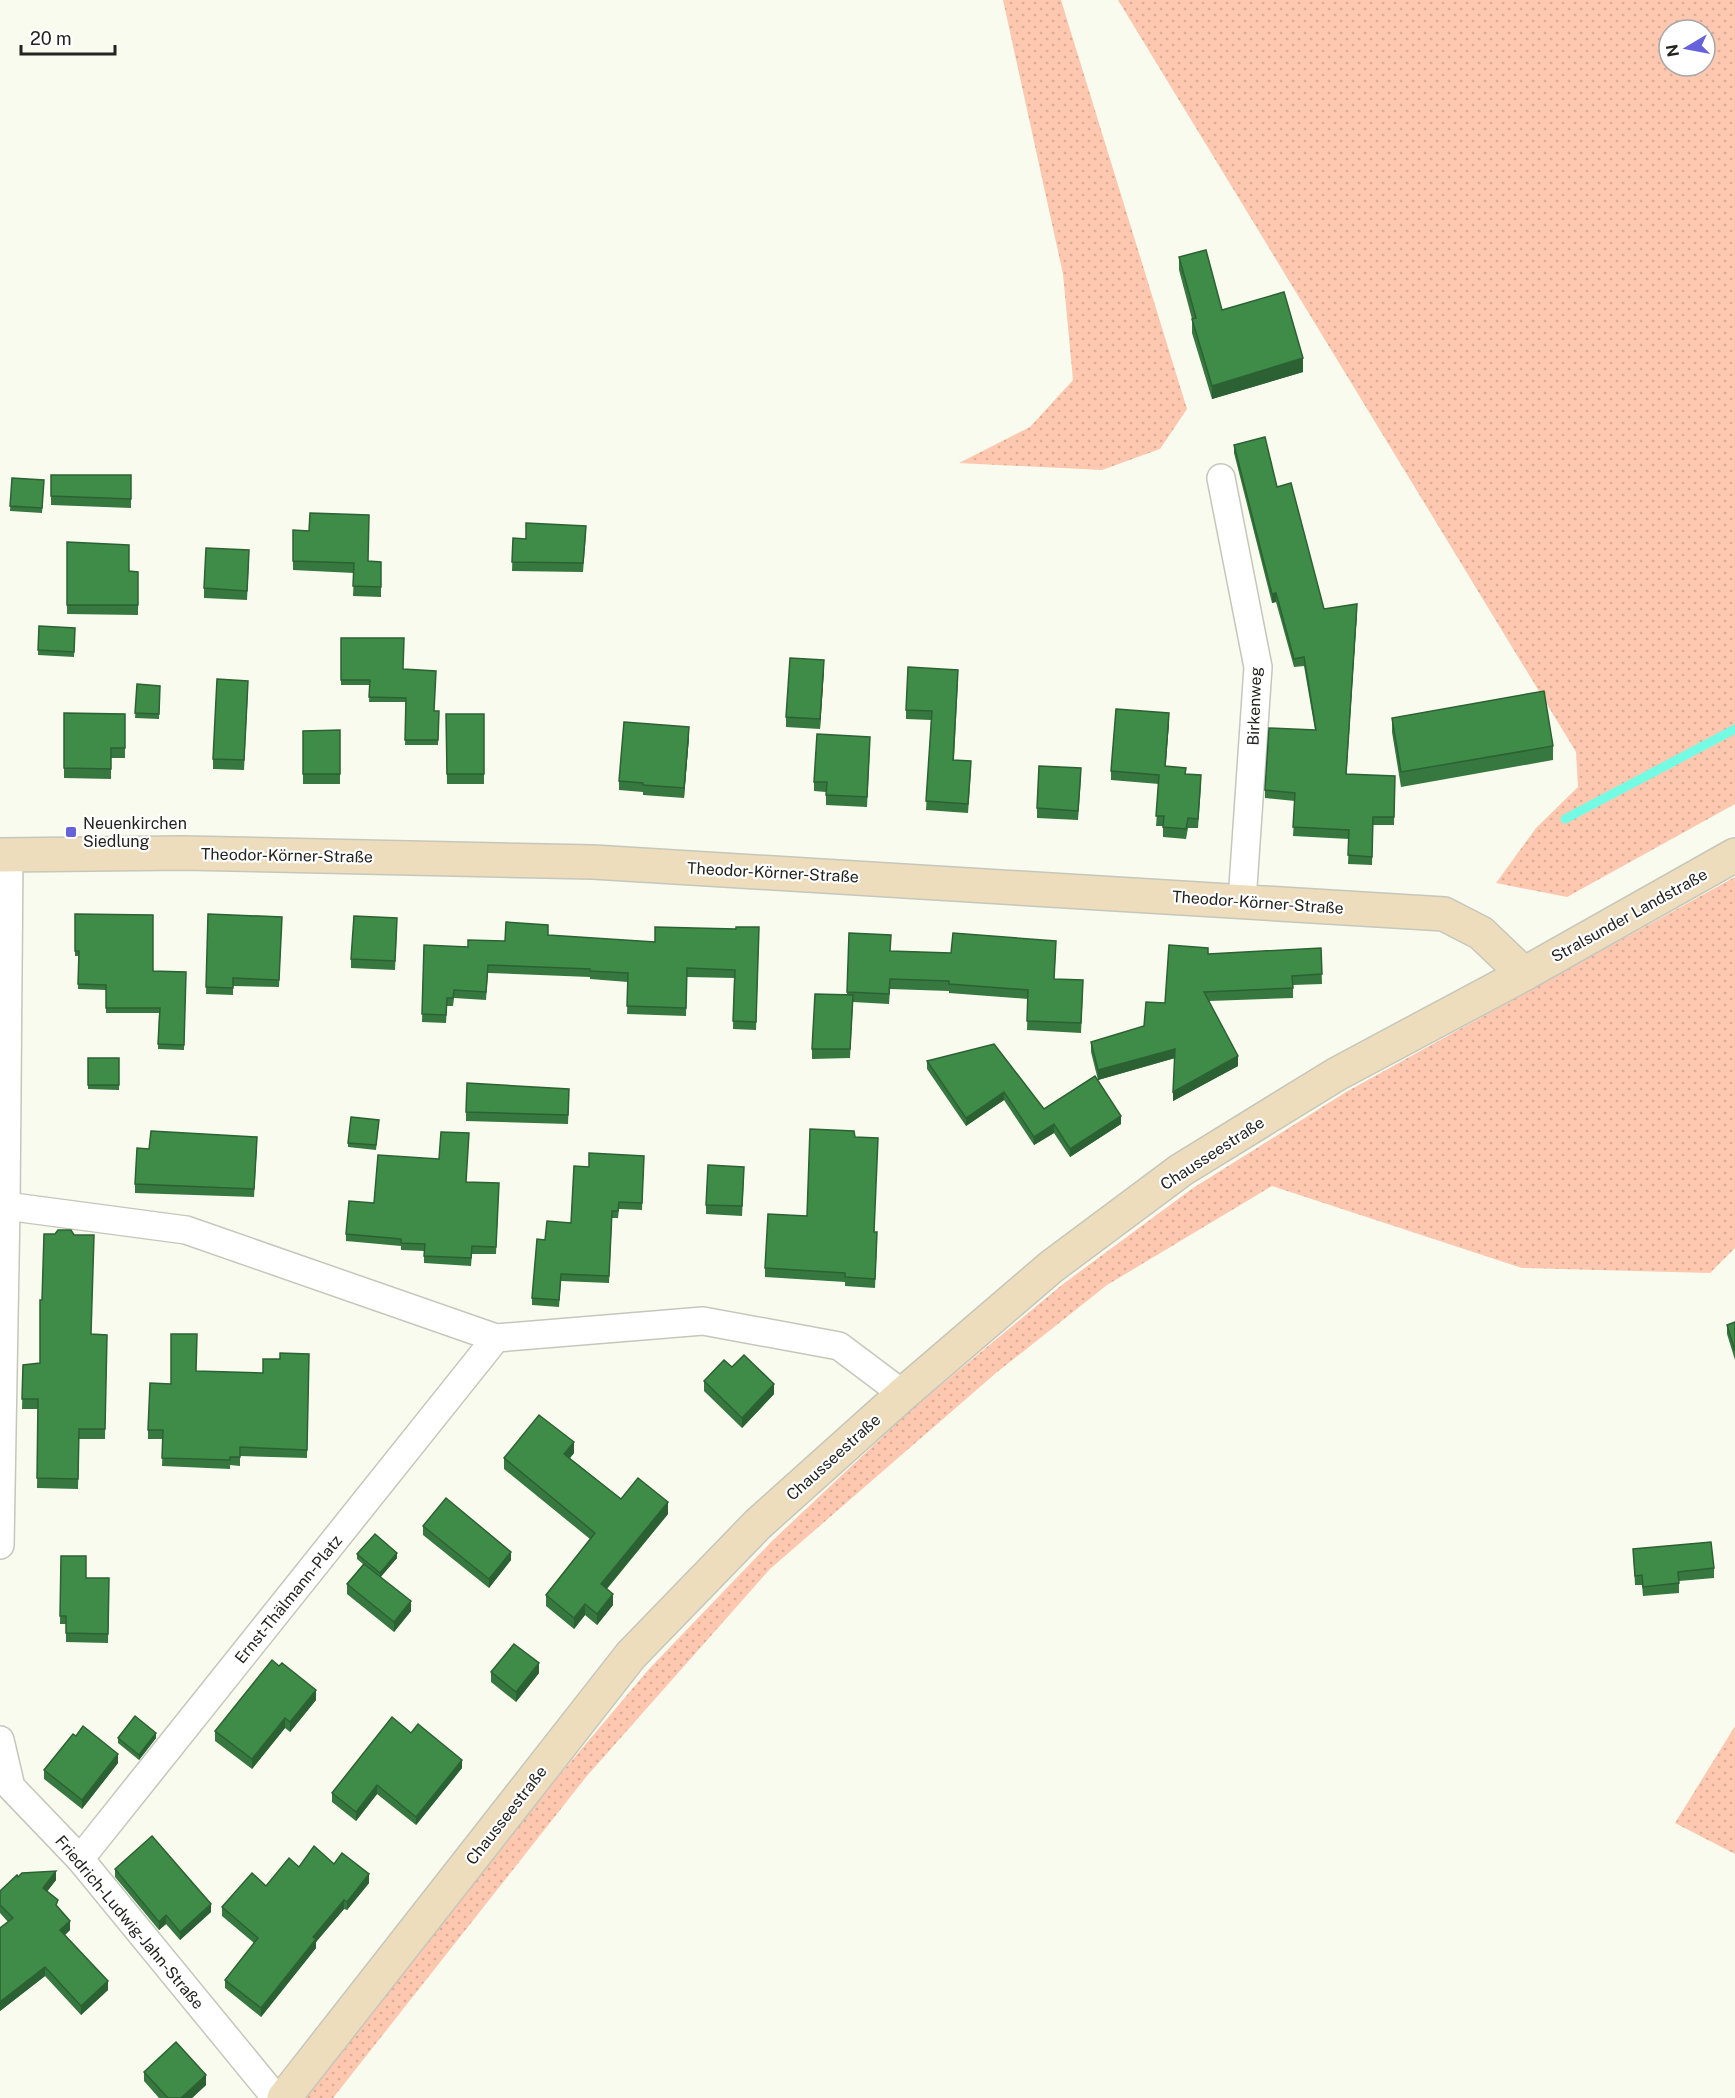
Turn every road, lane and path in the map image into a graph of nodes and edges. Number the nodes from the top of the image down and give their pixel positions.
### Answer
1 (1221, 478) dead end
2 (5, 855) edge
3 (1735, 855) edge
4 (1242, 901) junction
5 (1524, 974) junction
6 (6, 1206) junction
7 (496, 1338) junction
8 (903, 1394) junction
9 (0, 1545) edge
10 (0, 1740) edge
11 (80, 1859) junction
12 (276, 2098) edge
13 (284, 2098) edge

1 - 4 street, Birkenweg
2 - 4 main road, Theodor-Körner-Straße
2 - 6 street
3 - 5 main road, Stralsunder Landstraße
4 - 5 main road, Theodor-Körner-Straße
5 - 8 main road, Chausseestraße
6 - 7 street
6 - 9 street
7 - 8 street
7 - 11 street, Ernst-Thälmann-Platz
8 - 13 main road, Chausseestraße
10 - 11 street, Friedrich-Ludwig-Jahn-Straße
11 - 12 street, Friedrich-Ludwig-Jahn-Straße

